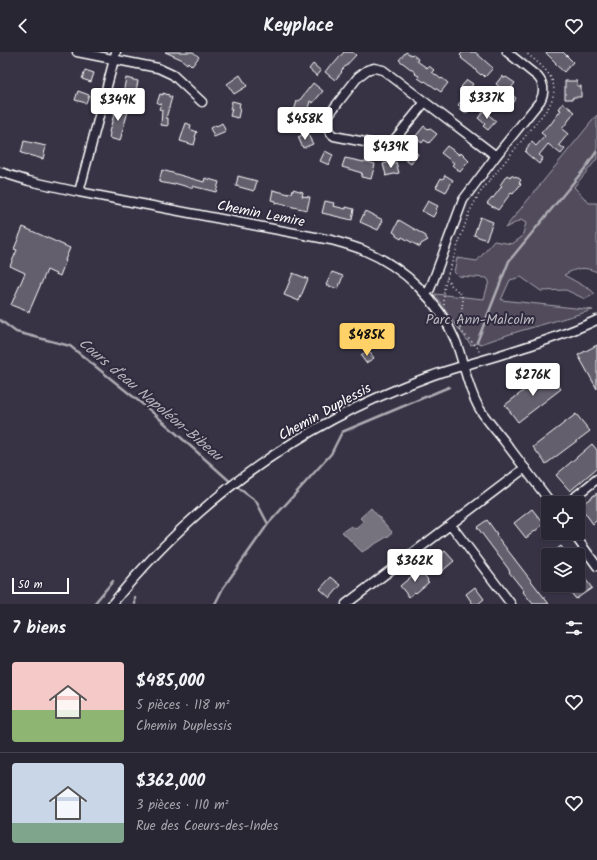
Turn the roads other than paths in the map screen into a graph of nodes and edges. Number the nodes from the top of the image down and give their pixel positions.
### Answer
1 (76, 52) edge
2 (507, 52) edge
3 (115, 56) edge
4 (202, 102) dead end
5 (424, 102) junction
6 (496, 156) junction
7 (0, 172) edge
8 (79, 192) junction
9 (426, 294) junction
10 (597, 320) edge
11 (463, 365) junction
12 (524, 468) junction
13 (597, 479) edge
14 (546, 496) edge
15 (576, 496) edge
16 (451, 525) junction
17 (578, 540) edge
18 (597, 566) edge
19 (112, 604) edge
20 (346, 604) edge
21 (511, 604) edge

1 - 3 street
2 - 6 street
3 - 4 street
3 - 8 street
5 - 5 street
5 - 6 street
6 - 9 street
7 - 8 street, Chemin Lemire
8 - 9 street, Chemin Lemire
9 - 11 street, Chemin Lemire
10 - 11 street, Chemin Duplessis
11 - 12 street, Chemin Lemire
11 - 19 street, Chemin Duplessis
12 - 14 street, Chemin Lemire
12 - 16 street
13 - 15 street
16 - 20 street
16 - 21 street
17 - 18 street

